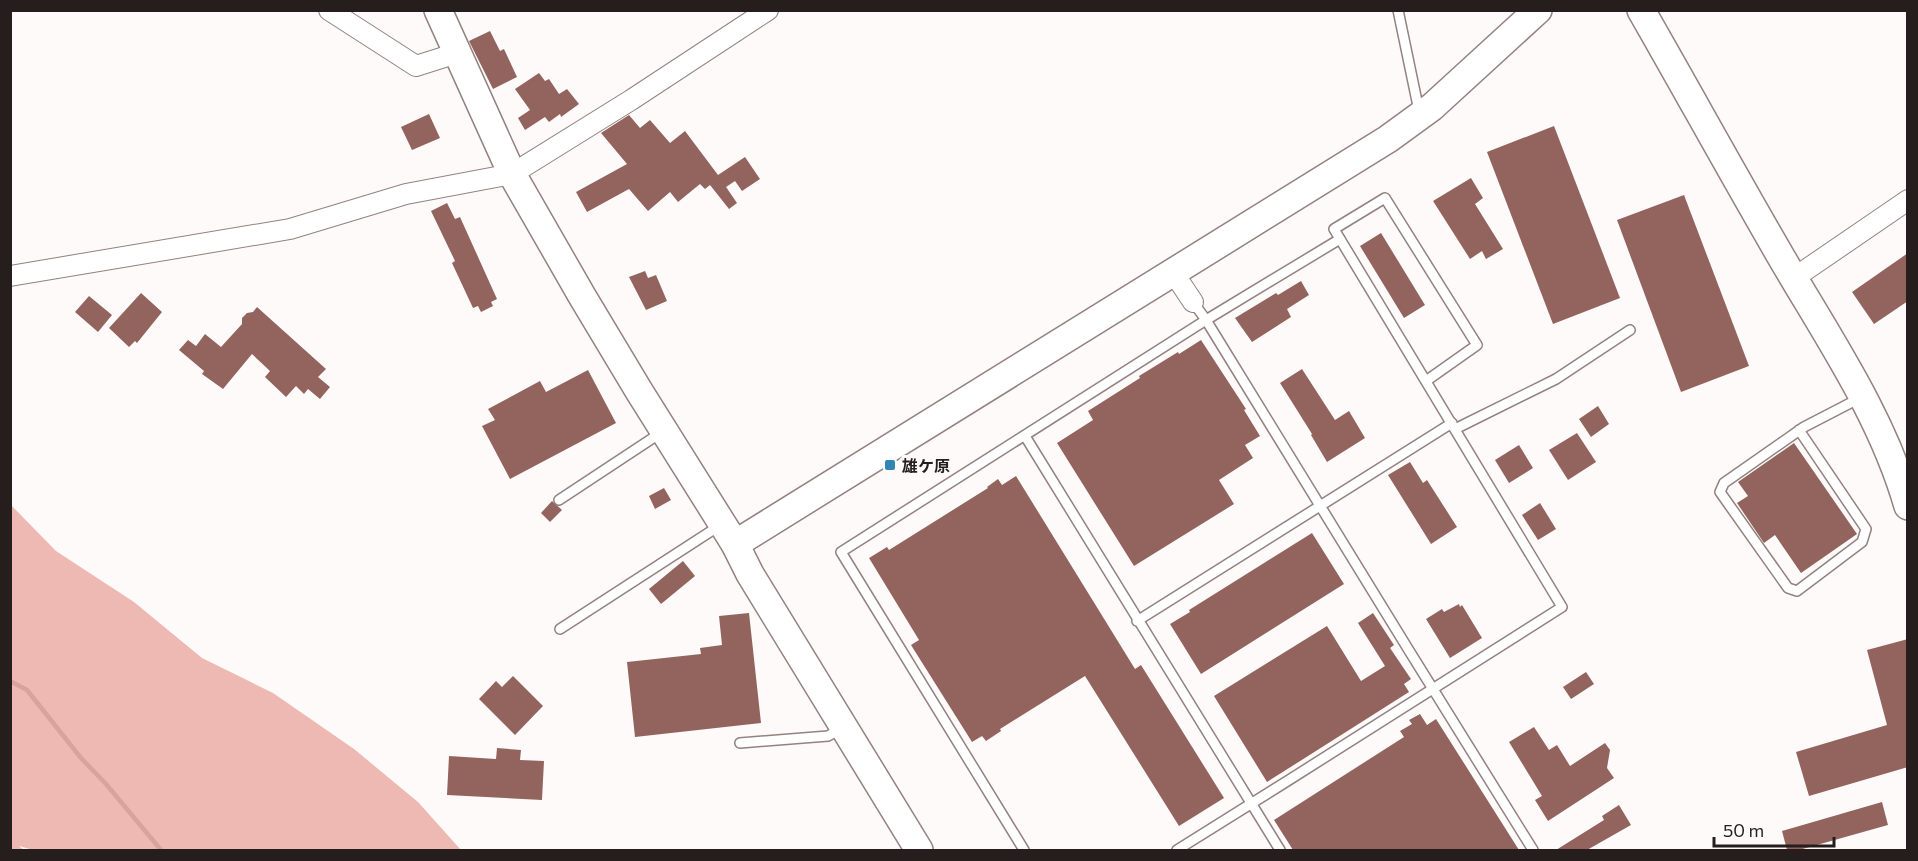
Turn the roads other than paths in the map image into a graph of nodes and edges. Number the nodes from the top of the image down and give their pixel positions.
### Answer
1 (328, 10) edge
2 (438, 10) edge
3 (768, 10) edge
4 (1398, 10) edge
5 (1641, 10) edge
6 (1535, 11) edge
7 (457, 53) junction
8 (1420, 116) junction
9 (512, 174) junction
10 (1908, 200) edge
11 (1340, 239) junction
12 (1173, 272) junction
13 (10, 276) edge
14 (1794, 278) junction
15 (1193, 302) joint
16 (1206, 320) junction
17 (1630, 330) dead end
18 (1426, 381) junction
19 (1862, 396) junction
20 (1453, 426) junction
21 (1799, 430) junction
22 (664, 431) junction
23 (1025, 436) junction
24 (559, 500) dead end
25 (1320, 505) junction
26 (1908, 506) edge
27 (729, 534) junction
28 (1137, 621) junction
29 (560, 629) dead end
30 (1433, 689) junction
31 (844, 728) junction
32 (740, 743) dead end
33 (1251, 804) junction
34 (919, 850) edge
35 (1024, 850) edge
36 (1178, 850) edge
37 (1280, 850) edge
38 (1533, 850) edge

1 - 7 street
2 - 7 street
3 - 9 street
4 - 8 lane
5 - 14 street
6 - 8 street
7 - 9 street
8 - 12 street
9 - 13 street
9 - 22 street
10 - 14 street
11 - 16 lane
11 - 18 lane
11 - 18 lane
12 - 15 street
12 - 27 street
14 - 19 street
15 - 16 lane
16 - 23 lane
16 - 25 lane
17 - 20 lane
18 - 20 lane
19 - 21 lane
19 - 26 street
20 - 25 lane
20 - 30 lane
21 - 21 lane
22 - 24 lane
22 - 27 street
23 - 28 lane
23 - 35 lane
25 - 28 lane
25 - 30 lane
27 - 29 lane
27 - 31 street
28 - 33 lane
30 - 33 lane
30 - 38 lane
31 - 32 lane
31 - 34 street
33 - 36 lane
33 - 37 lane

